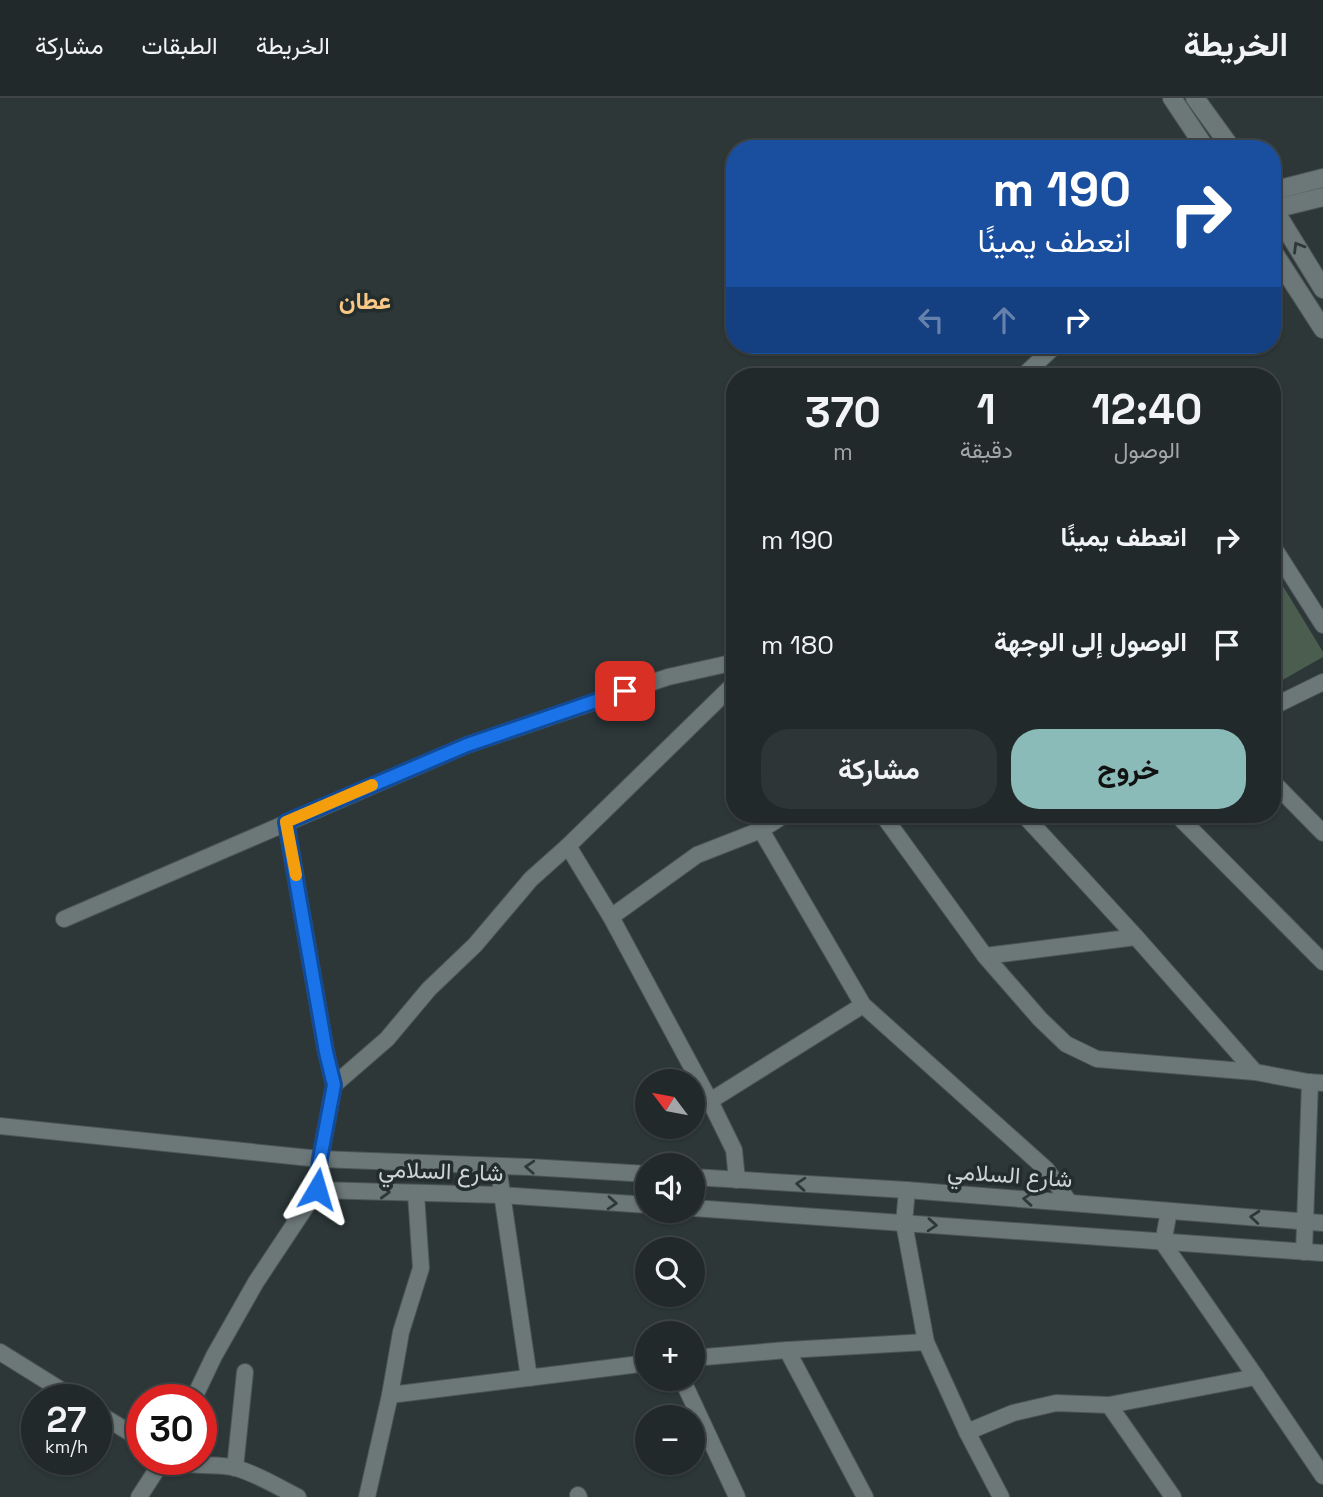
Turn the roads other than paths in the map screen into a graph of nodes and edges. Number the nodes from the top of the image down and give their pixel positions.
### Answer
1 (1172, 98) edge
2 (1195, 98) edge
3 (1212, 122) junction
4 (1196, 132) junction
5 (1201, 140) edge
6 (1225, 140) edge
7 (1323, 178) edge
8 (1323, 197) edge
9 (1281, 198) edge
10 (1281, 201) edge
11 (1281, 216) edge
12 (1281, 264) edge
13 (1322, 286) edge
14 (1323, 330) edge
15 (1046, 354) edge
16 (1032, 368) edge
17 (1281, 559) edge
18 (1323, 625) edge
19 (726, 664) edge
20 (1323, 682) edge
21 (726, 692) edge
22 (1281, 703) edge
23 (1281, 790) edge
24 (286, 822) junction
25 (772, 823) edge
26 (889, 823) edge
27 (1031, 823) edge
28 (1186, 823) edge
29 (761, 830) junction
30 (1323, 833) edge
31 (568, 846) junction
32 (611, 917) junction
33 (64, 919) dead end
34 (1136, 937) junction
35 (985, 956) junction
36 (1323, 962) edge
37 (863, 1005) junction
38 (1255, 1072) junction
39 (1316, 1082) edge
40 (334, 1085) junction
41 (710, 1101) junction
42 (0, 1126) edge
43 (320, 1159) junction
44 (498, 1166) junction
45 (635, 1173) edge
46 (705, 1178) edge
47 (737, 1180) junction
48 (317, 1189) junction
49 (907, 1190) junction
50 (416, 1194) junction
51 (501, 1195) junction
52 (1069, 1202) junction
53 (635, 1204) edge
54 (705, 1209) edge
55 (1169, 1210) junction
56 (1306, 1222) junction
57 (904, 1223) junction
58 (1323, 1223) edge
59 (1163, 1243) junction
60 (1304, 1252) junction
61 (1323, 1253) edge
62 (926, 1342) junction
63 (787, 1350) junction
64 (0, 1352) edge
65 (705, 1357) edge
66 (635, 1365) edge
67 (245, 1372) dead end
68 (1256, 1377) junction
69 (529, 1378) junction
70 (51, 1384) edge
71 (201, 1384) edge
72 (688, 1391) edge
73 (390, 1395) junction
74 (1109, 1405) junction
75 (967, 1432) junction
76 (217, 1467) edge
77 (235, 1468) junction
78 (153, 1475) edge
79 (1323, 1476) edge
80 (267, 1489) edge
81 (139, 1497) edge
82 (298, 1497) edge
83 (367, 1497) edge
84 (737, 1497) edge
85 (865, 1497) edge
86 (1001, 1497) edge
87 (1173, 1497) edge

1 - 4 main road
2 - 3 main road
3 - 4 main road
3 - 6 main road
4 - 5 main road
7 - 9 main road
8 - 10 main road
13 -> 11 main road
12 - 14 main road
15 - 16 street
17 - 18 street
19 - 24 street
20 - 22 street
21 - 31 street
23 - 30 street
24 - 33 street
24 - 40 street
25 - 29 street
26 - 35 street
27 - 34 street
28 - 36 street
29 - 32 street
29 - 37 street
31 - 32 street
31 - 40 street
32 - 41 street
34 - 35 street
34 - 38 street
35 - 38 street
37 - 41 street
37 - 52 street
38 - 39 street
39 - 56 street
40 - 43 street
41 - 47 street
42 - 43 street, شارع السلامي
43 - 44 street, شارع السلامي
43 - 48 street
45 -> 44 street, شارع السلامي
44 - 51 street
46 - 47 street, شارع السلامي
49 -> 47 street, شارع السلامي
48 -> 50 street, شارع السلامي
48 - 71 street
52 -> 49 street, شارع السلامي
49 - 57 street
50 - 51 street, شارع السلامي
50 - 73 street
51 -> 53 street, شارع السلامي
51 - 69 street
52 - 55 street, شارع السلامي
54 - 57 street
56 -> 55 street, شارع السلامي
55 - 59 street
56 - 58 street, شارع السلامي
56 - 60 street
57 -> 59 street
57 - 62 street
59 - 60 street
59 - 68 street
60 - 61 street
62 - 63 street
62 - 75 street
63 - 65 street
63 - 85 street
64 - 70 street
66 - 69 street
67 - 77 street
68 - 74 street
68 - 79 street
69 - 73 street
72 - 84 street
73 - 83 street
74 - 75 street
74 - 87 street
75 - 86 street
76 - 77 street
77 - 80 street
78 - 81 street
80 - 82 street

